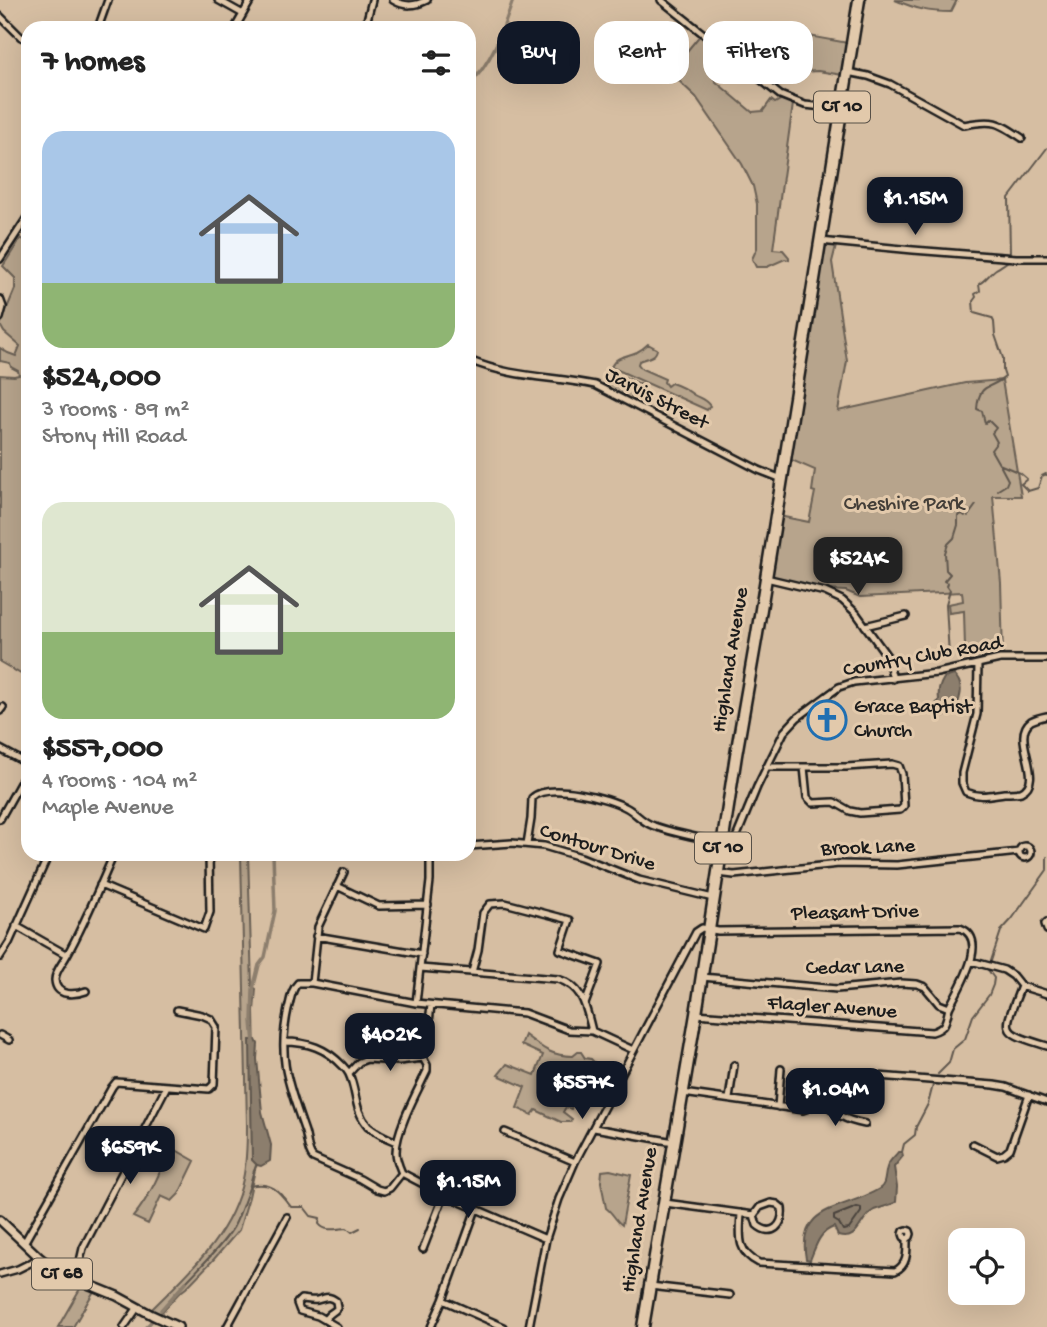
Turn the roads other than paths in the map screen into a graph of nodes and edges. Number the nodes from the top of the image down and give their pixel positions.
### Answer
1 (108, 0) edge
2 (218, 0) edge
3 (251, 0) edge
4 (372, 0) edge
5 (393, 0) edge
6 (427, 0) edge
7 (661, 0) edge
8 (859, 0) edge
9 (243, 14) junction
10 (0, 16) edge
11 (100, 21) edge
12 (239, 21) edge
13 (367, 21) edge
14 (21, 37) edge
15 (847, 72) junction
16 (841, 109) junction
17 (1022, 138) dead end
18 (21, 227) edge
19 (820, 241) junction
20 (1047, 258) edge
21 (0, 259) edge
22 (0, 299) edge
23 (0, 318) edge
24 (476, 362) edge
25 (782, 479) junction
26 (766, 578) junction
27 (906, 616) dead end
28 (865, 625) junction
29 (1047, 659) edge
30 (978, 664) junction
31 (893, 679) junction
32 (1047, 716) edge
33 (0, 749) edge
34 (21, 760) edge
35 (766, 767) junction
36 (804, 767) junction
37 (21, 784) edge
38 (0, 819) edge
39 (723, 843) junction
40 (527, 844) junction
41 (476, 846) edge
42 (1019, 852) dead end
43 (46, 861) edge
44 (111, 861) edge
45 (209, 861) edge
46 (430, 861) edge
47 (344, 872) dead end
48 (718, 873) junction
49 (100, 885) junction
50 (337, 886) junction
51 (713, 898) junction
52 (428, 905) junction
53 (1047, 922) edge
54 (16, 926) junction
55 (709, 930) junction
56 (1047, 930) edge
57 (316, 936) junction
58 (422, 954) junction
59 (67, 955) junction
60 (0, 957) edge
61 (971, 961) junction
62 (420, 968) junction
63 (472, 972) junction
64 (701, 977) junction
65 (312, 983) junction
66 (1021, 985) junction
67 (86, 991) dead end
68 (1047, 994) edge
69 (416, 1003) junction
70 (585, 1004) junction
71 (431, 1005) junction
72 (949, 1007) junction
73 (177, 1010) dead end
74 (696, 1014) junction
75 (592, 1031) junction
76 (0, 1035) edge
77 (9, 1040) dead end
78 (284, 1042) junction
79 (1047, 1046) edge
80 (633, 1050) junction
81 (423, 1058) junction
82 (734, 1065) dead end
83 (781, 1069) dead end
84 (349, 1073) junction
85 (167, 1086) junction
86 (683, 1093) junction
87 (1029, 1095) junction
88 (729, 1099) junction
89 (822, 1100) junction
90 (1047, 1102) edge
91 (778, 1107) junction
92 (865, 1124) dead end
93 (594, 1128) junction
94 (505, 1132) dead end
95 (397, 1142) junction
96 (674, 1142) junction
97 (973, 1144) dead end
98 (575, 1162) junction
99 (402, 1173) junction
100 (444, 1195) junction
101 (665, 1203) junction
102 (475, 1209) junction
103 (741, 1213) junction
104 (754, 1215) junction
105 (287, 1217) dead end
106 (0, 1220) edge
107 (907, 1239) dead end
108 (546, 1240) junction
109 (24, 1243) junction
110 (423, 1249) dead end
111 (40, 1258) junction
112 (0, 1274) edge
113 (80, 1282) junction
114 (650, 1286) junction
115 (730, 1296) dead end
116 (443, 1300) junction
117 (138, 1307) junction
118 (325, 1320) junction
119 (124, 1327) edge
120 (178, 1327) edge
121 (227, 1327) edge
122 (337, 1327) edge
123 (430, 1327) edge
124 (503, 1327) edge
125 (529, 1327) edge
126 (643, 1327) edge

1 - 11 street
2 - 9 street
3 - 9 street
4 - 13 street
5 - 6 street
7 - 16 street
8 - 15 highway, Highland Avenue / CT 10
9 - 12 street
10 - 14 street
15 - 16 highway, Highland Avenue / CT 10
15 - 17 street
16 - 19 highway, Highland Avenue / CT 10
18 - 21 street
19 - 20 street
19 - 25 highway, Highland Avenue / CT 10
22 - 23 street
24 - 25 street, Jarvis Street
25 - 26 highway, Highland Avenue / CT 10
26 - 28 street
26 - 39 highway, Highland Avenue / CT 10
27 - 28 street
28 - 31 street
29 - 30 street, Country Club Road
30 - 31 street, Country Club Road
30 - 32 street
31 - 35 street, Country Club Road
33 - 34 street
35 - 36 street
35 - 39 street, Country Club Road
36 - 36 street
37 - 38 street
39 - 40 street
39 - 48 highway, Highland Avenue / CT 10
40 - 41 street, Contour Drive
40 - 51 street, Contour Drive
42 - 48 street, Brook Lane
43 - 54 street
44 - 49 street
45 - 49 street
46 - 52 street
47 - 50 street
48 - 51 highway, Highland Avenue / CT 10
49 - 59 street
50 - 52 street
50 - 57 street
51 - 55 highway, Highland Avenue / CT 10
52 - 58 street
53 - 56 street
54 - 59 street
54 - 60 street
55 - 61 street, Pleasant Drive
55 - 64 highway, Highland Avenue / CT 10
55 - 80 street
57 - 58 street
57 - 65 street
58 - 62 street
59 - 67 street
61 - 66 street
61 - 72 street
62 - 63 street
62 - 69 street
63 - 70 street
63 - 70 street
64 - 72 street, Cedar Lane
64 - 74 highway, Highland Avenue / CT 10
65 - 69 street
65 - 78 street
66 - 68 street
66 - 79 street
69 - 71 street
70 - 75 street
71 - 75 street
71 - 81 street
72 - 74 street, Flagler Avenue
73 - 85 street
74 - 86 highway, Highland Avenue / CT 10
75 - 80 street
76 - 77 street
78 - 84 street
78 - 99 street
80 - 93 street
81 - 84 street
81 - 95 street
82 - 88 street
83 - 91 street
84 - 95 street
85 - 109 street
85 - 113 street
86 - 88 street
86 - 96 highway, Highland Avenue / CT 10
87 - 89 street
87 - 90 street
87 - 97 street
88 - 91 street
89 - 91 street
89 - 92 street
93 - 96 street
93 - 98 street
94 - 98 street
95 - 99 street
96 - 101 highway, Highland Avenue / CT 10
98 - 108 street
99 - 100 street
100 - 102 street
100 - 110 street
101 - 103 street
101 - 114 highway, Highland Avenue / CT 10
102 - 108 street
102 - 116 street
103 - 104 street
103 - 107 street
104 - 104 street
105 - 121 street
106 - 109 main road, CT 68
108 - 125 street
109 - 111 main road, CT 68
111 - 112 street
111 - 113 main road, CT 68
113 - 117 main road, CT 68
114 - 115 street
114 - 126 highway, Highland Avenue / CT 10
116 - 123 street
116 - 124 street
117 - 119 street
117 - 120 main road, CT 68
118 - 118 street
118 - 122 street

